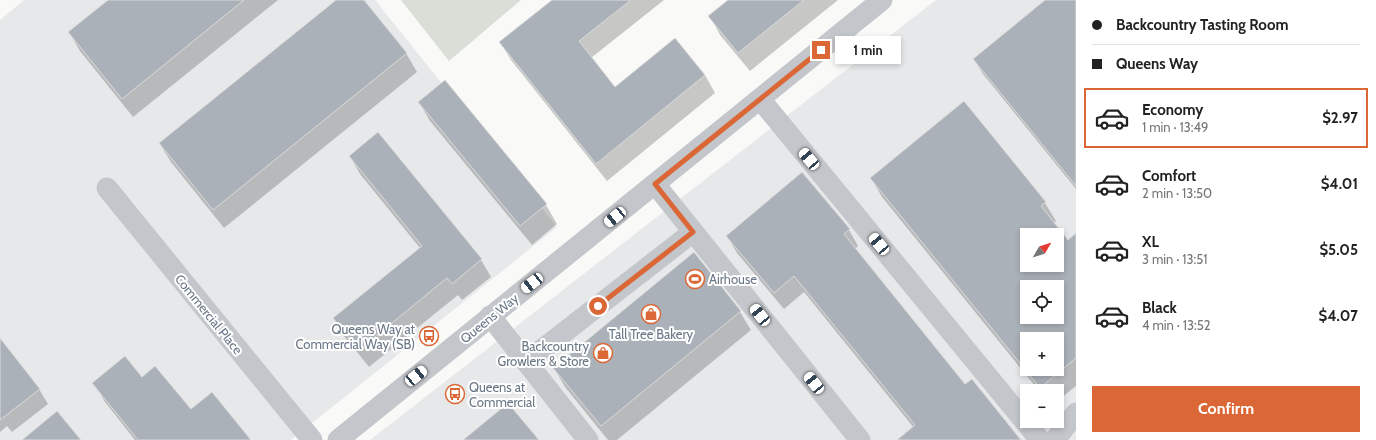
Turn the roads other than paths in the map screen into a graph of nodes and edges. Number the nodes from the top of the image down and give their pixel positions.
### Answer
1 (882, 0) edge
2 (760, 99) junction
3 (655, 184) junction
4 (106, 188) dead end
5 (693, 232) junction
6 (490, 316) junction
7 (526, 362) junction
8 (1076, 413) edge
9 (312, 440) edge
10 (338, 440) edge
11 (588, 440) edge
12 (860, 440) edge
13 (1040, 440) edge
14 (1055, 440) edge

1 - 2 street, Queens Way
2 - 3 street, Queens Way
2 - 13 street
3 - 5 street
3 - 6 street, Queens Way
4 - 9 street, Commercial Place
5 - 7 street
5 - 12 street
6 - 7 street
6 - 10 street, Queens Way
7 - 11 street
8 - 14 street

